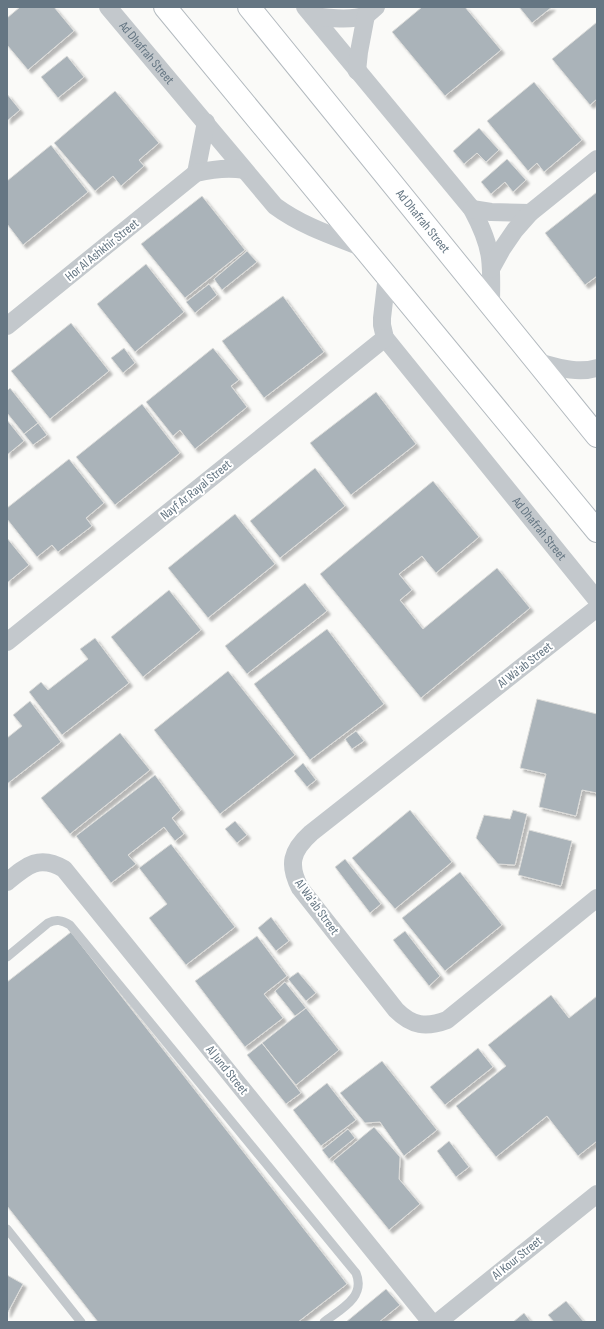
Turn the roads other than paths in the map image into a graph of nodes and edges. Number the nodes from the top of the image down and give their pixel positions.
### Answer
1 (108, 7) edge
2 (165, 7) edge
3 (249, 7) edge
4 (371, 11) edge
5 (309, 12) edge
6 (358, 71) junction
7 (206, 122) junction
8 (597, 159) edge
9 (244, 170) junction
10 (196, 173) junction
11 (472, 209) junction
12 (530, 213) junction
13 (364, 248) junction
14 (491, 269) junction
15 (386, 276) junction
16 (491, 305) junction
17 (7, 326) edge
18 (385, 338) junction
19 (538, 362) junction
20 (597, 368) edge
21 (597, 436) edge
22 (597, 531) edge
23 (597, 600) edge
24 (597, 608) edge
25 (7, 642) edge
26 (7, 882) edge
27 (597, 898) edge
28 (7, 957) edge
29 (597, 1194) edge
30 (7, 1228) edge
31 (81, 1322) edge
32 (324, 1322) edge
33 (431, 1322) edge
34 (438, 1322) edge

1 - 7 street, Ad Dhafrah Street
2 - 13 main road
3 - 16 main road, Ad Dhafrah Street
4 - 5 street
4 - 6 street
5 - 6 street
6 - 11 street
7 - 9 street, Ad Dhafrah Street
7 - 10 street
8 - 12 street
9 - 10 street, Hor Al Ashkhir Street
9 - 13 street, Ad Dhafrah Street
10 - 17 street, Hor Al Ashkhir Street
11 - 12 street
11 - 14 street
12 - 14 street
13 - 15 main road
14 - 16 street
15 - 18 street
15 - 22 main road
16 - 19 main road, Ad Dhafrah Street
18 - 23 street, Ad Dhafrah Street
18 - 25 street, Nayf Ar Rayal Street
19 - 20 street
19 - 21 main road, Ad Dhafrah Street
24 - 27 street, Al Wa'ab Street
26 - 33 street, Al Jund Street
28 - 32 lane
29 - 34 street, Al Kour Street
30 - 31 lane

